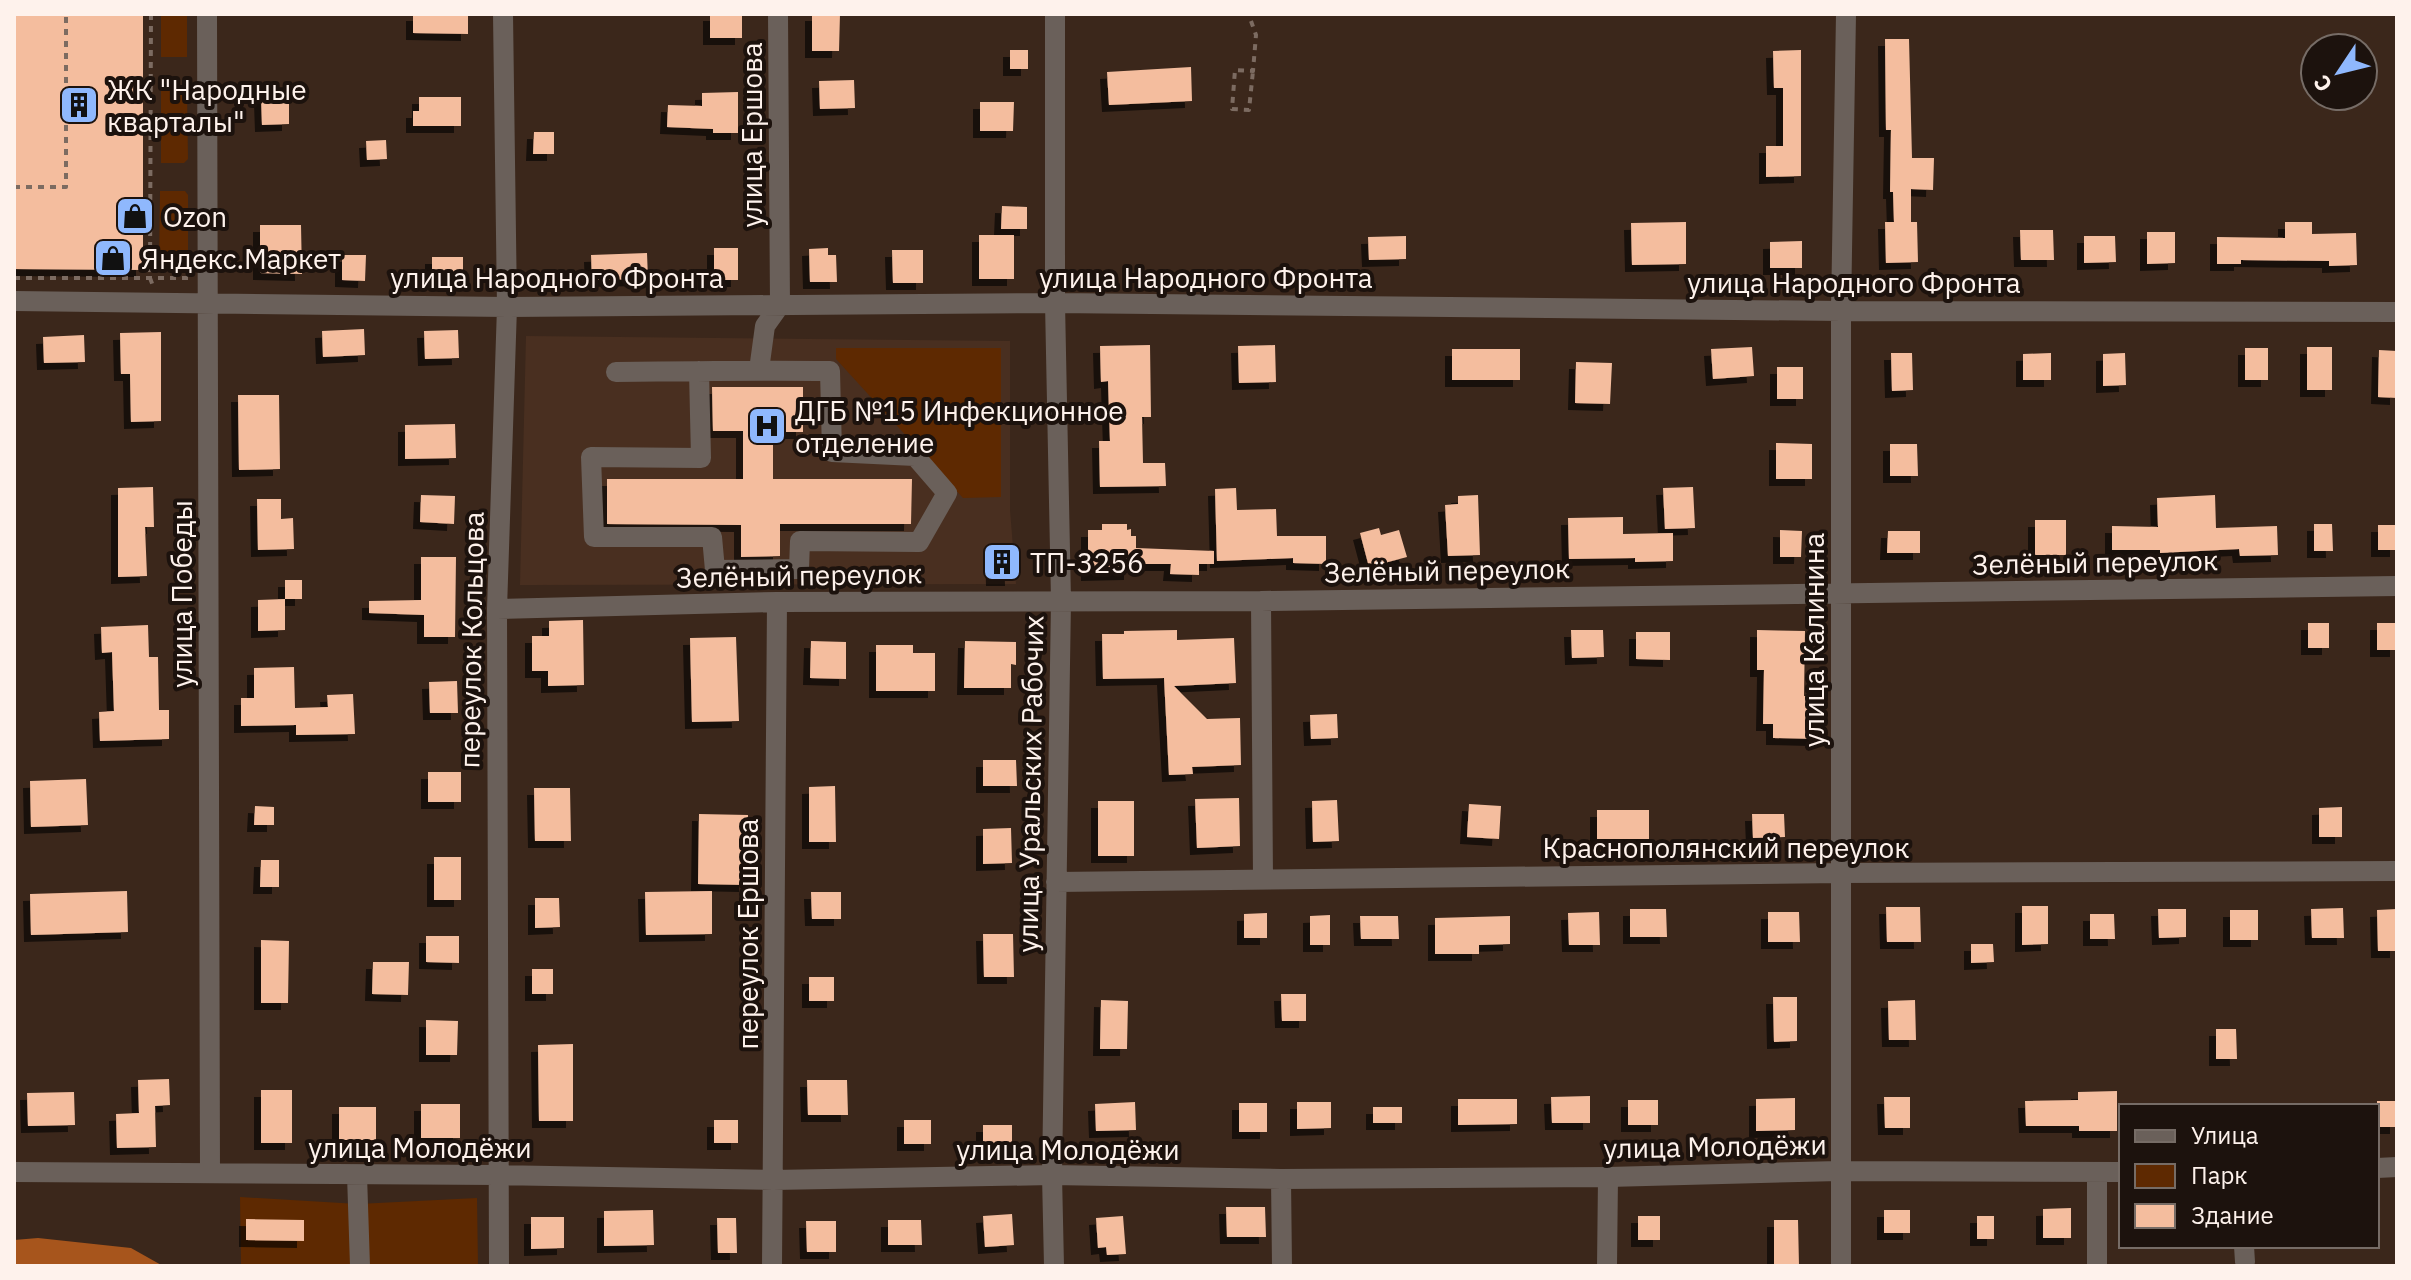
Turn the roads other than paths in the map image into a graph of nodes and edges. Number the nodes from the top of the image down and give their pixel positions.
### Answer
1 (207, 14) edge
2 (503, 14) edge
3 (778, 14) edge
4 (1055, 14) edge
5 (1846, 14) edge
6 (14, 301) edge
7 (208, 303) junction
8 (1055, 303) junction
9 (780, 305) junction
10 (507, 307) junction
11 (1841, 311) junction
12 (2397, 312) edge
13 (759, 370) junction
14 (699, 371) junction
15 (616, 372) dead end
16 (2397, 586) edge
17 (1841, 592) junction
18 (1061, 601) junction
19 (1261, 601) junction
20 (777, 602) junction
21 (497, 609) junction
22 (2397, 871) edge
23 (1842, 873) junction
24 (1263, 879) junction
25 (1056, 882) junction
26 (1839, 1171) junction
27 (14, 1172) edge
28 (2119, 1172) edge
29 (210, 1173) junction
30 (2097, 1173) junction
31 (357, 1175) junction
32 (497, 1175) junction
33 (1052, 1175) junction
34 (1608, 1177) junction
35 (1281, 1179) junction
36 (773, 1180) junction
37 (360, 1266) edge
38 (499, 1266) edge
39 (772, 1266) edge
40 (1054, 1266) edge
41 (1282, 1266) edge
42 (1607, 1266) edge
43 (1841, 1266) edge
44 (2097, 1266) edge

1 - 7 street, улица Победы
2 - 10 street, переулок Кольцова
3 - 9 street, улица Ершова
4 - 8 street, улица Уральских Рабочих
5 - 11 street, улица Калинина
6 - 7 street, улица Народного Фронта
7 - 10 street, улица Народного Фронта
7 - 29 street, улица Победы
8 - 9 street, улица Народного Фронта
8 - 11 street, улица Народного Фронта
8 - 18 street, улица Уральских Рабочих
9 - 10 street, улица Народного Фронта
9 - 13 street
10 - 21 street, переулок Кольцова
11 - 12 street, улица Народного Фронта
11 - 17 street, улица Калинина
13 - 14 street
13 - 14 street
14 - 15 street
16 - 17 street, Зелёный переулок
17 - 19 street, Зелёный переулок
17 - 23 street, улица Калинина
18 - 19 street, Зелёный переулок
18 - 20 street, Зелёный переулок
18 - 25 street, улица Уральских Рабочих
19 - 24 street
20 - 21 street, Зелёный переулок
20 - 36 street, переулок Ершова
21 - 32 street, переулок Кольцова
22 - 23 street, Краснополянский переулок
23 - 24 street, Краснополянский переулок
23 - 26 street, улица Калинина
24 - 25 street, Краснополянский переулок
25 - 33 street, улица Уральских Рабочих
26 - 30 street, улица Молодёжи
26 - 34 street, улица Молодёжи
26 - 43 street, улица Калинина
27 - 29 street, улица Молодёжи
28 - 30 street, улица Молодёжи
29 - 31 street, улица Молодёжи
30 - 44 street
31 - 32 street, улица Молодёжи
31 - 37 street
32 - 36 street, улица Молодёжи
32 - 38 street, переулок Кольцова
33 - 35 street, улица Молодёжи
33 - 36 street, улица Молодёжи
33 - 40 street, улица Уральских Рабочих
34 - 35 street, улица Молодёжи
34 - 42 street
35 - 41 street
36 - 39 street, переулок Ершова

